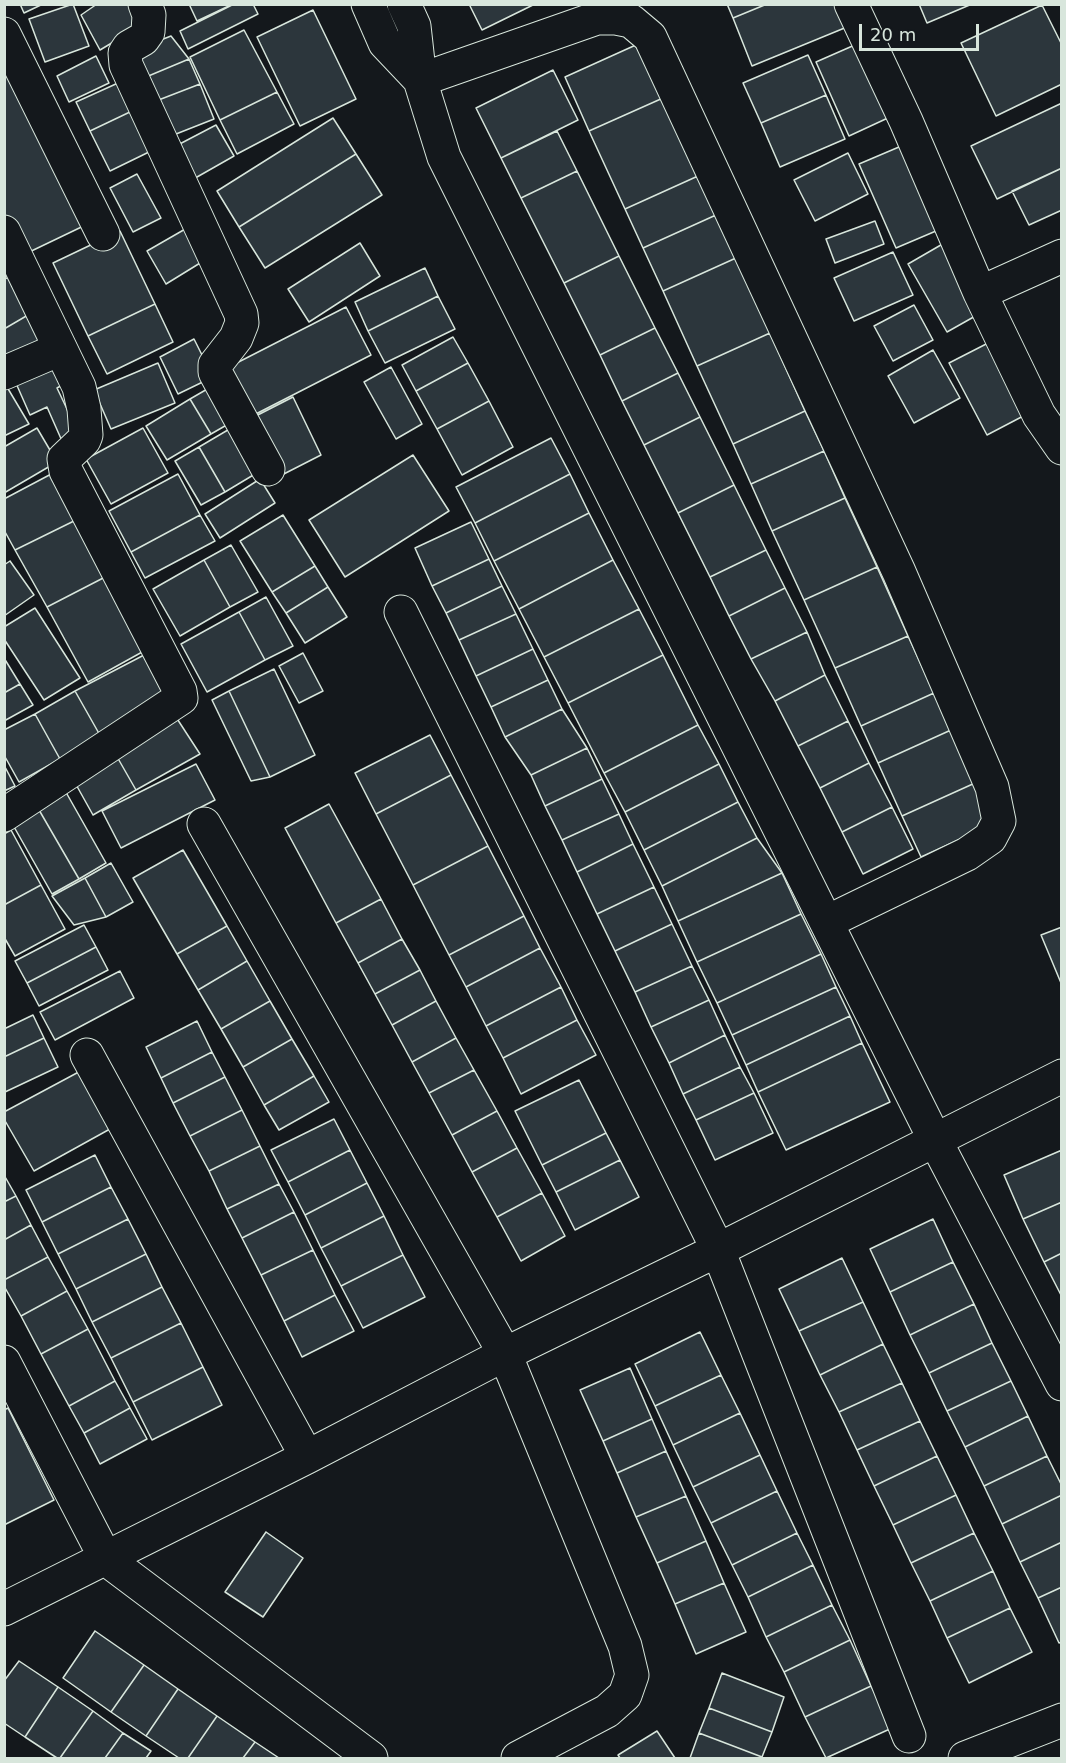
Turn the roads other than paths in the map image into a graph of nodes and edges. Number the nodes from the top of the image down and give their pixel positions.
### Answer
1 (145, 4) edge
2 (368, 4) edge
3 (404, 4) edge
4 (851, 4) edge
5 (4, 34) edge
6 (420, 80) junction
7 (4, 232) edge
8 (103, 234) dead end
9 (1062, 256) edge
10 (980, 293) junction
11 (60, 349) junction
12 (4, 373) edge
13 (1050, 413) edge
14 (1062, 448) edge
15 (268, 468) dead end
16 (401, 612) dead end
17 (4, 815) edge
18 (204, 824) dead end
19 (827, 922) junction
20 (87, 1055) dead end
21 (1062, 1076) edge
22 (935, 1140) junction
23 (717, 1250) junction
24 (505, 1354) junction
25 (4, 1362) edge
26 (1062, 1384) edge
27 (307, 1457) junction
28 (106, 1559) junction
29 (4, 1609) edge
30 (1062, 1720) edge
31 (909, 1736) dead end
32 (371, 1758) edge
33 (519, 1758) edge
34 (965, 1758) edge

1 - 15 street
2 - 6 street
3 - 6 street
4 - 10 street
5 - 8 street
6 - 19 street
6 - 19 street
7 - 11 street
9 - 10 street
10 - 13 street
11 - 12 street
11 - 17 street
13 - 14 street
16 - 23 street
18 - 24 street
19 - 22 street
20 - 27 street
21 - 22 street
22 - 23 street
22 - 26 street
23 - 24 street
23 - 31 street
24 - 27 street
24 - 33 street
25 - 28 street
27 - 28 street
28 - 29 street
28 - 32 street
30 - 34 street

